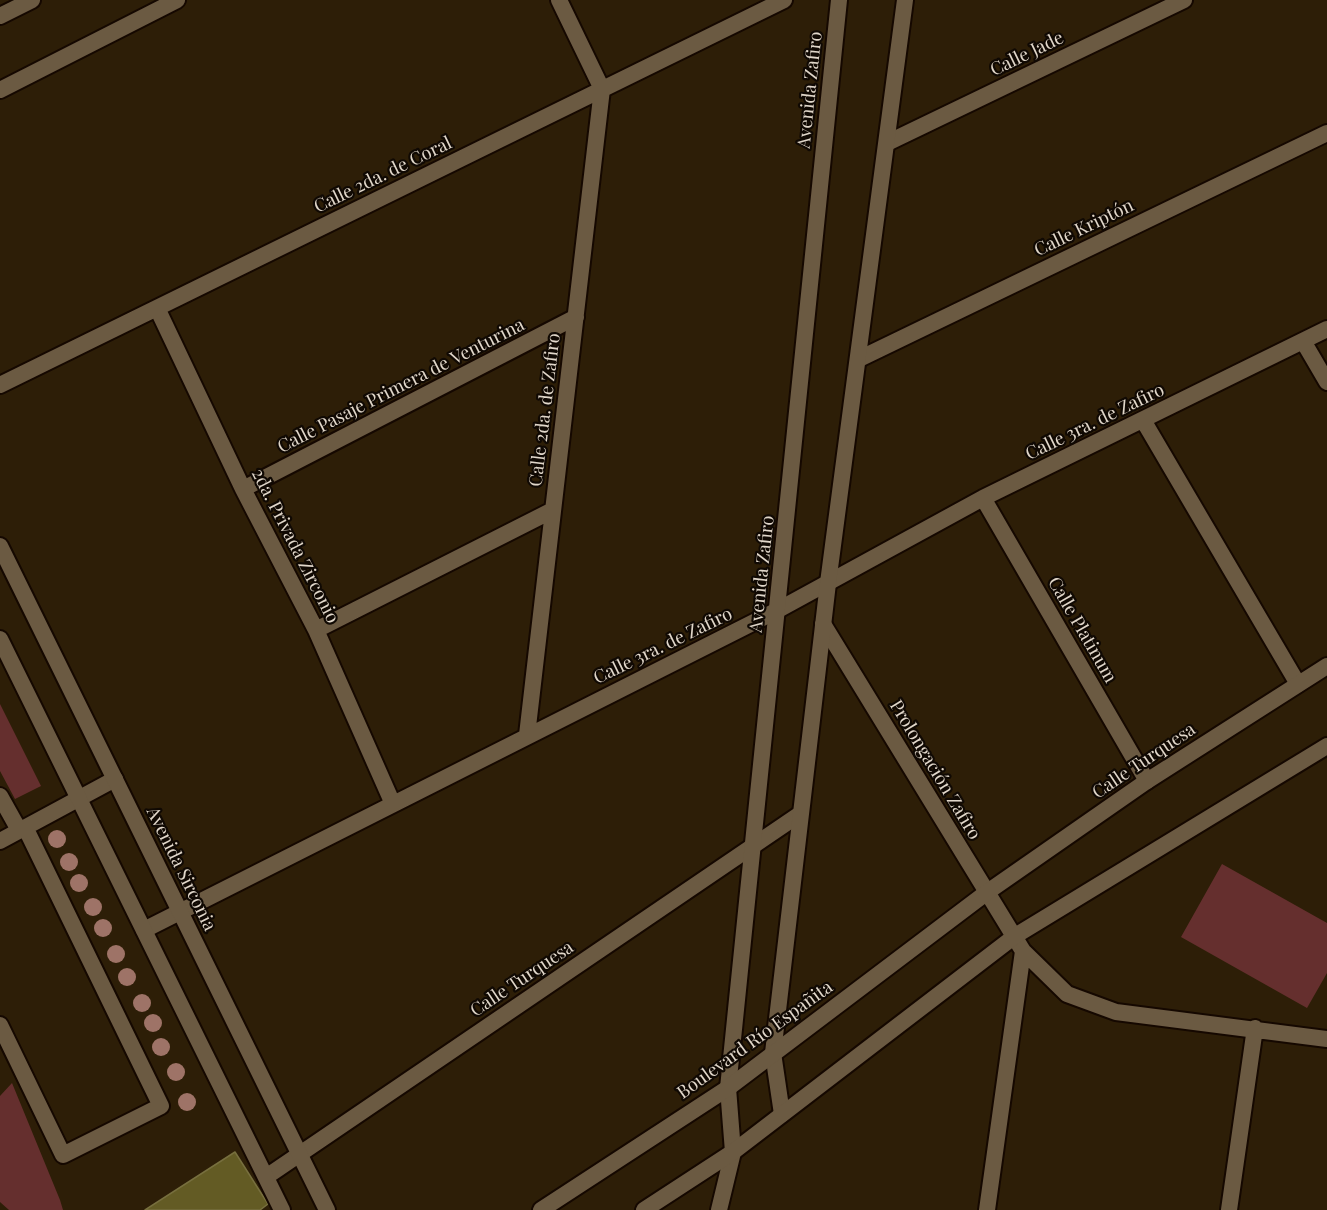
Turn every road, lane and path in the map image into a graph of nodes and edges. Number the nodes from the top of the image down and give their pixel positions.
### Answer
1 (32, 0) edge
2 (177, 0) edge
3 (559, 0) edge
4 (784, 0) edge
5 (839, 0) edge
6 (905, 0) edge
7 (1184, 0) edge
8 (0, 16) edge
9 (602, 89) junction
10 (0, 90) edge
11 (1327, 133) edge
12 (887, 143) junction
13 (157, 308) junction
14 (576, 317) junction
15 (1327, 329) edge
16 (1303, 341) junction
17 (859, 359) junction
18 (1327, 382) edge
19 (0, 385) edge
20 (1143, 420) junction
21 (243, 489) junction
22 (983, 498) junction
23 (552, 510) junction
24 (0, 546) edge
25 (828, 583) junction
26 (778, 610) junction
27 (823, 624) junction
28 (316, 630) junction
29 (0, 639) edge
30 (1327, 666) edge
31 (1298, 684) junction
32 (527, 735) junction
33 (1327, 746) edge
34 (114, 778) junction
35 (1147, 781) junction
36 (0, 796) edge
37 (79, 798) junction
38 (393, 804) junction
39 (800, 814) junction
40 (23, 830) junction
41 (0, 841) edge
42 (752, 847) junction
43 (986, 893) junction
44 (180, 912) junction
45 (144, 930) junction
46 (1015, 936) junction
47 (1023, 951) junction
48 (0, 1025) edge
49 (1254, 1028) junction
50 (1327, 1039) edge
51 (5, 1052) edge
52 (772, 1053) junction
53 (728, 1088) junction
54 (782, 1114) junction
55 (734, 1152) junction
56 (300, 1153) junction
57 (266, 1177) junction
58 (282, 1210) edge
59 (327, 1210) edge
60 (541, 1210) edge
61 (644, 1210) edge
62 (719, 1210) edge
63 (987, 1210) edge
64 (1229, 1210) edge

1 - 8 street
2 - 10 street
3 - 9 street
4 - 9 street, Calle 2da. de Coral
5 - 26 street, Avenida Zafiro
6 - 12 street
7 - 12 street, Calle Jade
9 - 13 street, Calle 2da. de Coral
9 - 14 street, Calle 2da. de Zafiro
11 - 17 street, Calle Kriptón
12 - 17 street
13 - 19 street, Calle 2da. de Coral
13 - 21 street, 2da. Privada Zirconio
14 - 21 street, Calle Pasaje Primera de Venturina
14 - 23 street, Calle 2da. de Zafiro
15 - 16 street, Calle 3ra. de Zafiro
16 - 18 street
16 - 20 street, Calle 3ra. de Zafiro
17 - 25 street
20 - 22 street, Calle 3ra. de Zafiro
20 - 31 street
21 - 28 street, 2da. Privada Zirconio
22 - 25 street, Calle 3ra. de Zafiro
22 - 35 street, Calle Platinum
23 - 28 street
23 - 32 street, Calle 2da. de Zafiro
24 - 34 street, Avenida Sirconia
25 - 26 street, Calle 3ra. de Zafiro
25 - 27 street
26 - 32 street, Calle 3ra. de Zafiro
26 - 42 street, Avenida Zafiro
27 - 39 street
27 - 43 street, Prolongación Zafiro
28 - 38 street, 2da. Privada Zirconio
29 - 37 street
30 - 31 street, Calle Turquesa
31 - 35 street, Calle Turquesa
32 - 38 street, Calle 3ra. de Zafiro
33 - 46 street
34 - 37 street
34 - 44 street, Avenida Sirconia
35 - 43 street, Calle Turquesa
36 - 40 street
37 - 40 street
37 - 45 street
38 - 44 street, Calle 3ra. de Zafiro
39 - 42 street, Calle Turquesa
39 - 52 street
40 - 41 street
40 - 51 street
42 - 53 street, Avenida Zafiro
42 - 56 street, Calle Turquesa
43 - 46 street, Prolongación Zafiro
43 - 52 street, Boulevard Río Españita
44 - 45 street, Calle 3ra. de Zafiro
44 - 56 street, Avenida Sirconia
45 - 57 street
46 - 47 street, Prolongación Zafiro
46 - 54 street
47 - 49 street, Prolongación Zafiro
47 - 63 street
48 - 51 street
49 - 50 street, Prolongación Zafiro
49 - 64 street
52 - 53 street, Boulevard Río Españita
52 - 54 street
53 - 55 street, Avenida Zafiro
53 - 60 street, Boulevard Río Españita
54 - 55 street
55 - 61 street
55 - 62 street, Avenida Zafiro
56 - 57 street, Calle Turquesa
56 - 59 street, Avenida Sirconia
57 - 58 street

